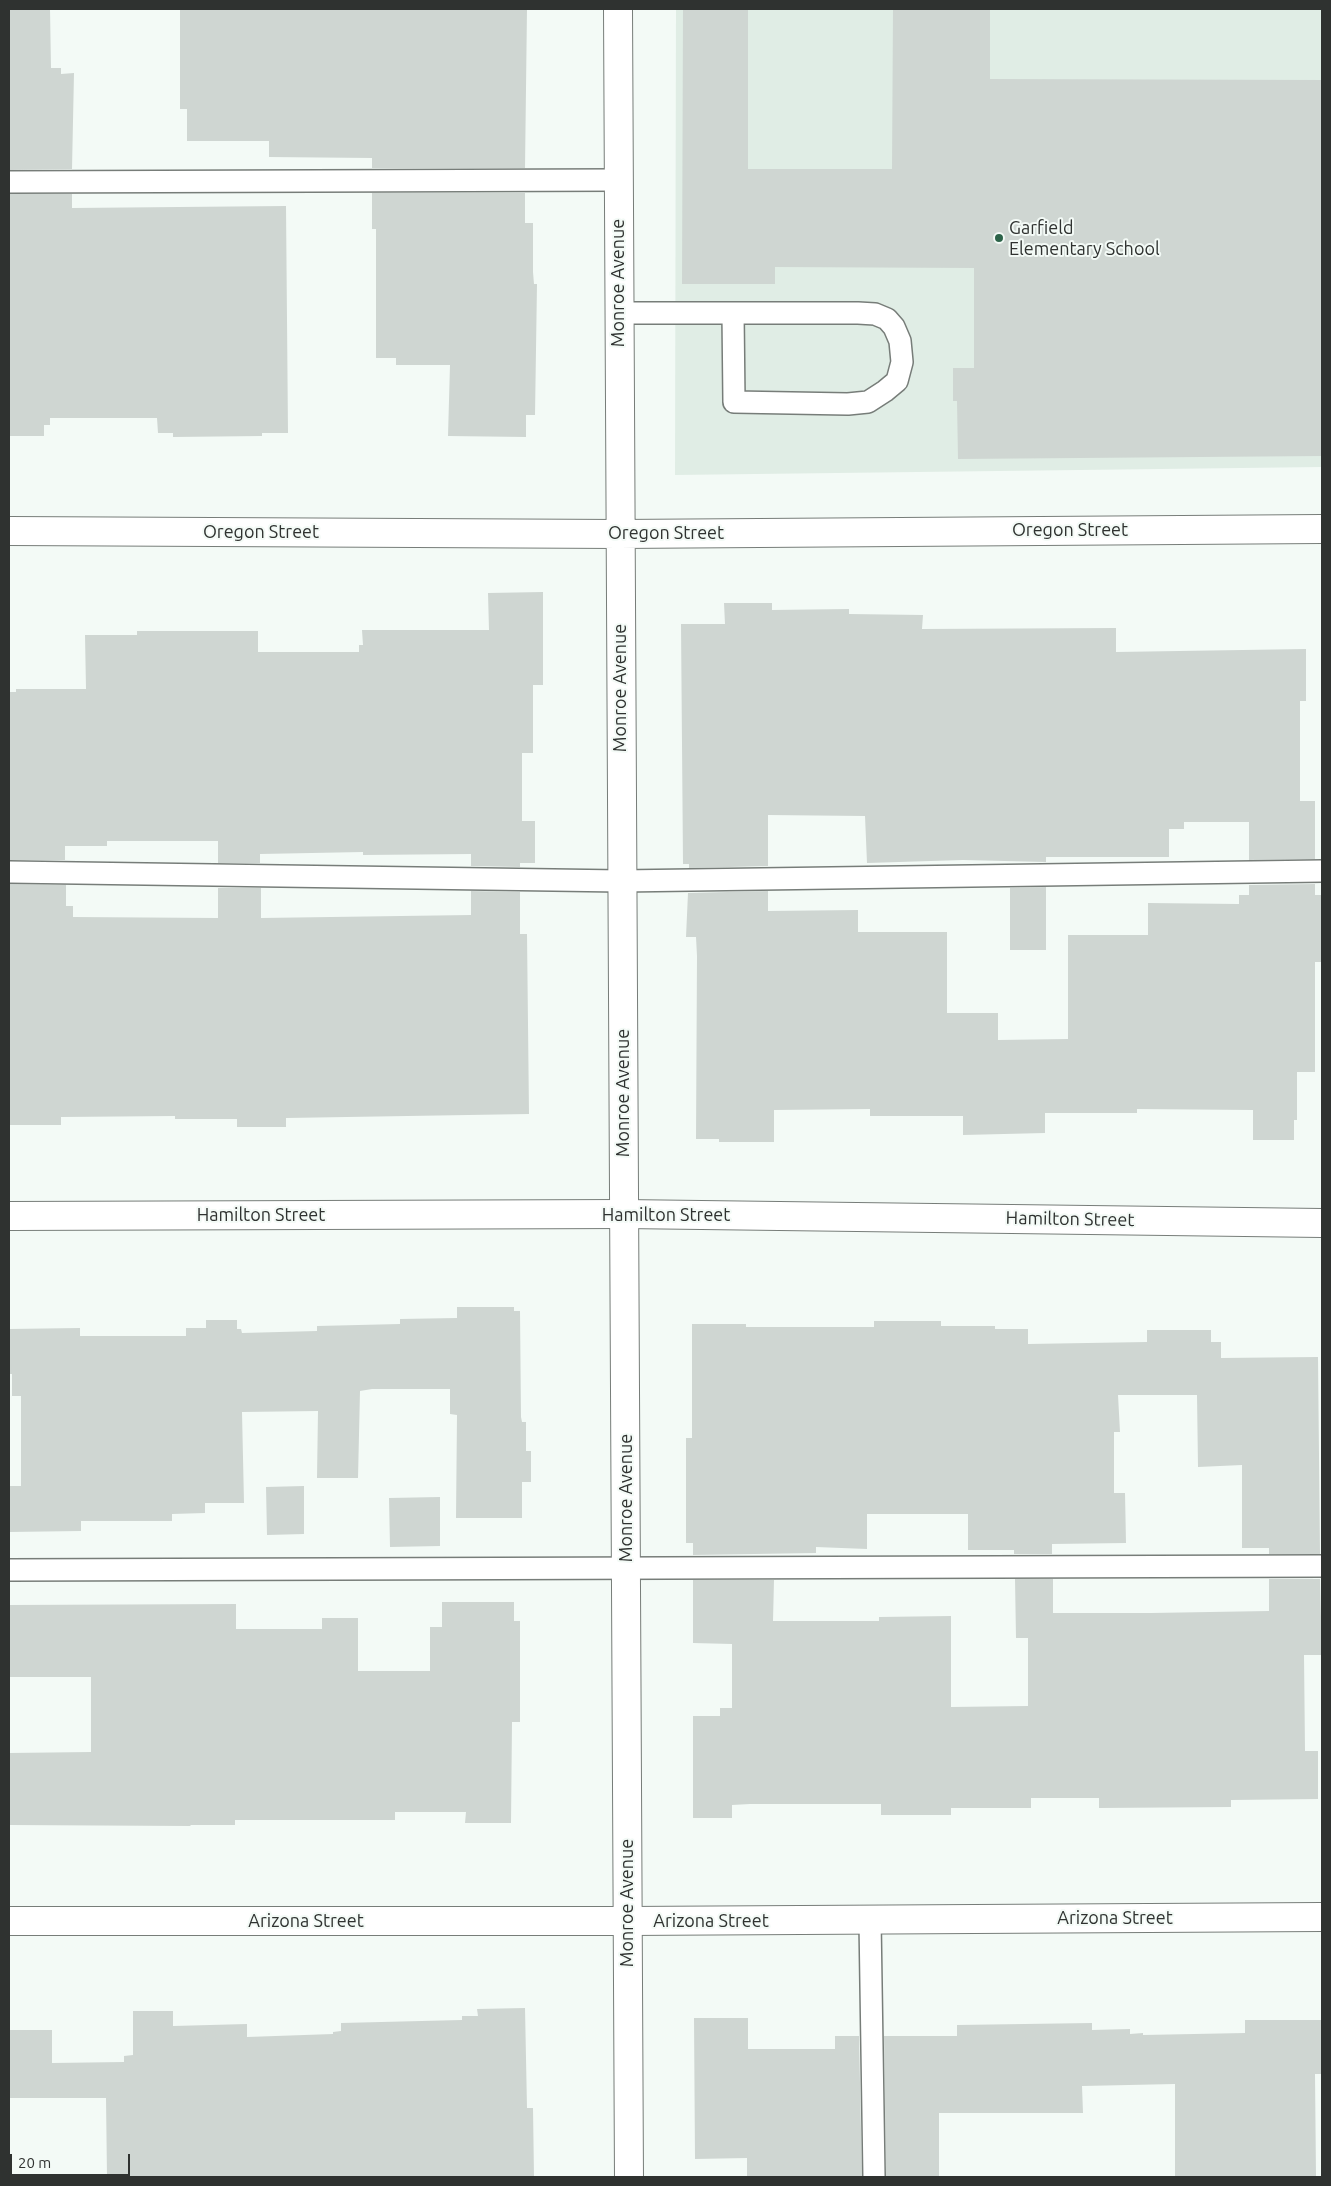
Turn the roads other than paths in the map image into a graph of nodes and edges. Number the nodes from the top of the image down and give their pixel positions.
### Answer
1 (618, 9) edge
2 (618, 180) junction
3 (9, 182) edge
4 (619, 313) junction
5 (733, 313) junction
6 (1322, 528) edge
7 (9, 530) edge
8 (619, 534) junction
9 (1322, 871) edge
10 (9, 872) edge
11 (621, 881) junction
12 (624, 1214) junction
13 (9, 1216) edge
14 (1322, 1223) edge
15 (1322, 1566) edge
16 (627, 1568) junction
17 (9, 1570) edge
18 (1322, 1917) edge
19 (870, 1920) junction
20 (9, 1921) edge
21 (627, 1921) junction
22 (629, 2177) edge
23 (874, 2177) edge

1 - 2 street, Monroe Avenue
2 - 3 lane
2 - 4 street, Monroe Avenue
4 - 5 lane
4 - 8 street, Monroe Avenue
5 - 5 lane
6 - 8 street, Oregon Street
7 - 8 street, Oregon Street
8 - 11 street, Monroe Avenue
9 - 11 lane
10 - 11 lane
11 - 12 street, Monroe Avenue
12 - 13 street, Hamilton Street
12 - 14 street, Hamilton Street
12 - 16 street, Monroe Avenue
15 - 16 lane
16 - 17 lane
16 - 21 street, Monroe Avenue
18 - 19 street, Arizona Street
19 - 21 street, Arizona Street
19 - 23 lane
20 - 21 street, Arizona Street
21 - 22 street, Monroe Avenue

